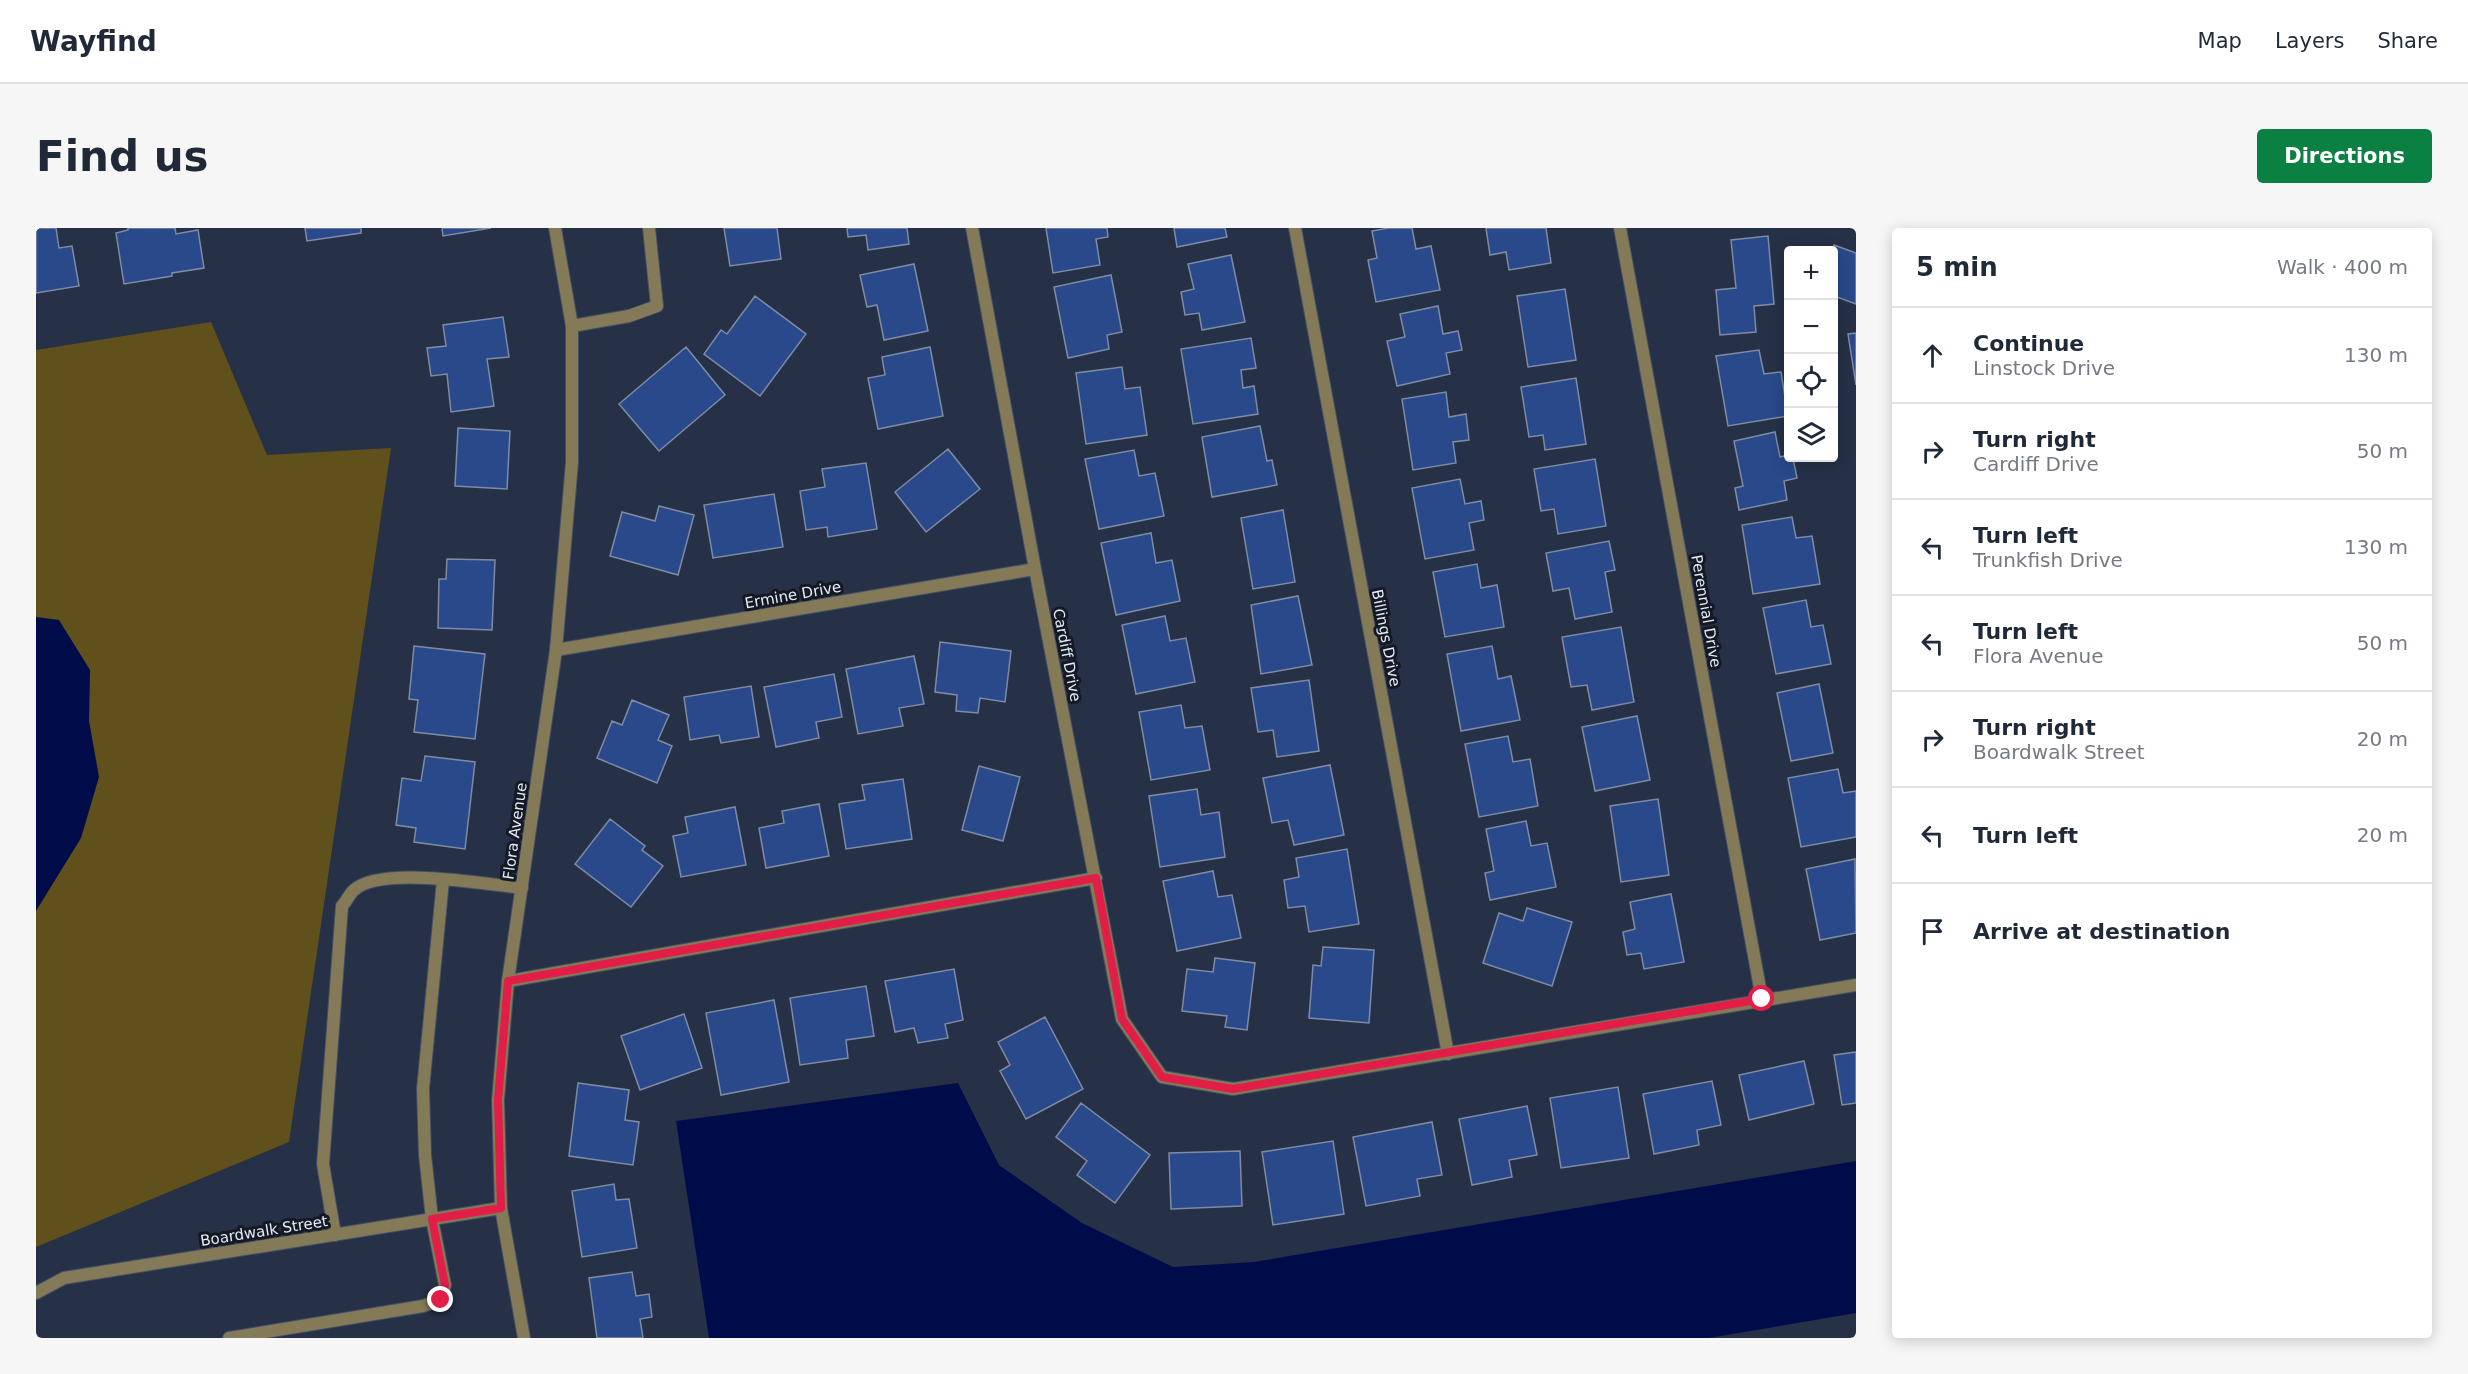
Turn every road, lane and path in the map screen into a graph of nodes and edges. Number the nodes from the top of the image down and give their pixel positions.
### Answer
1 (555, 228) edge
2 (649, 228) edge
3 (972, 228) edge
4 (1295, 228) edge
5 (1620, 228) edge
6 (572, 326) junction
7 (1035, 569) junction
8 (556, 650) junction
9 (1096, 878) junction
10 (443, 880) junction
11 (522, 888) junction
12 (508, 981) junction
13 (1856, 985) edge
14 (1762, 999) junction
15 (1448, 1054) junction
16 (501, 1208) junction
17 (432, 1219) junction
18 (335, 1235) junction
19 (36, 1293) edge
20 (229, 1338) edge
21 (524, 1338) edge

1 - 6 street, Flora Avenue
2 - 6 street
3 - 7 street, Cardiff Drive
4 - 15 street, Billings Drive
5 - 14 street, Perennial Drive
6 - 8 street, Flora Avenue
7 - 8 street, Ermine Drive
7 - 9 street, Cardiff Drive
8 - 11 street, Flora Avenue
9 - 12 street
9 - 15 street, Cardiff Drive
10 - 11 street
10 - 17 street
10 - 18 street
11 - 12 street, Flora Avenue
12 - 16 street, Flora Avenue
13 - 14 street
14 - 15 street
16 - 17 street, Boardwalk Street
16 - 21 street, Flora Avenue
17 - 18 street, Boardwalk Street
17 - 20 street
18 - 19 street, Boardwalk Street

